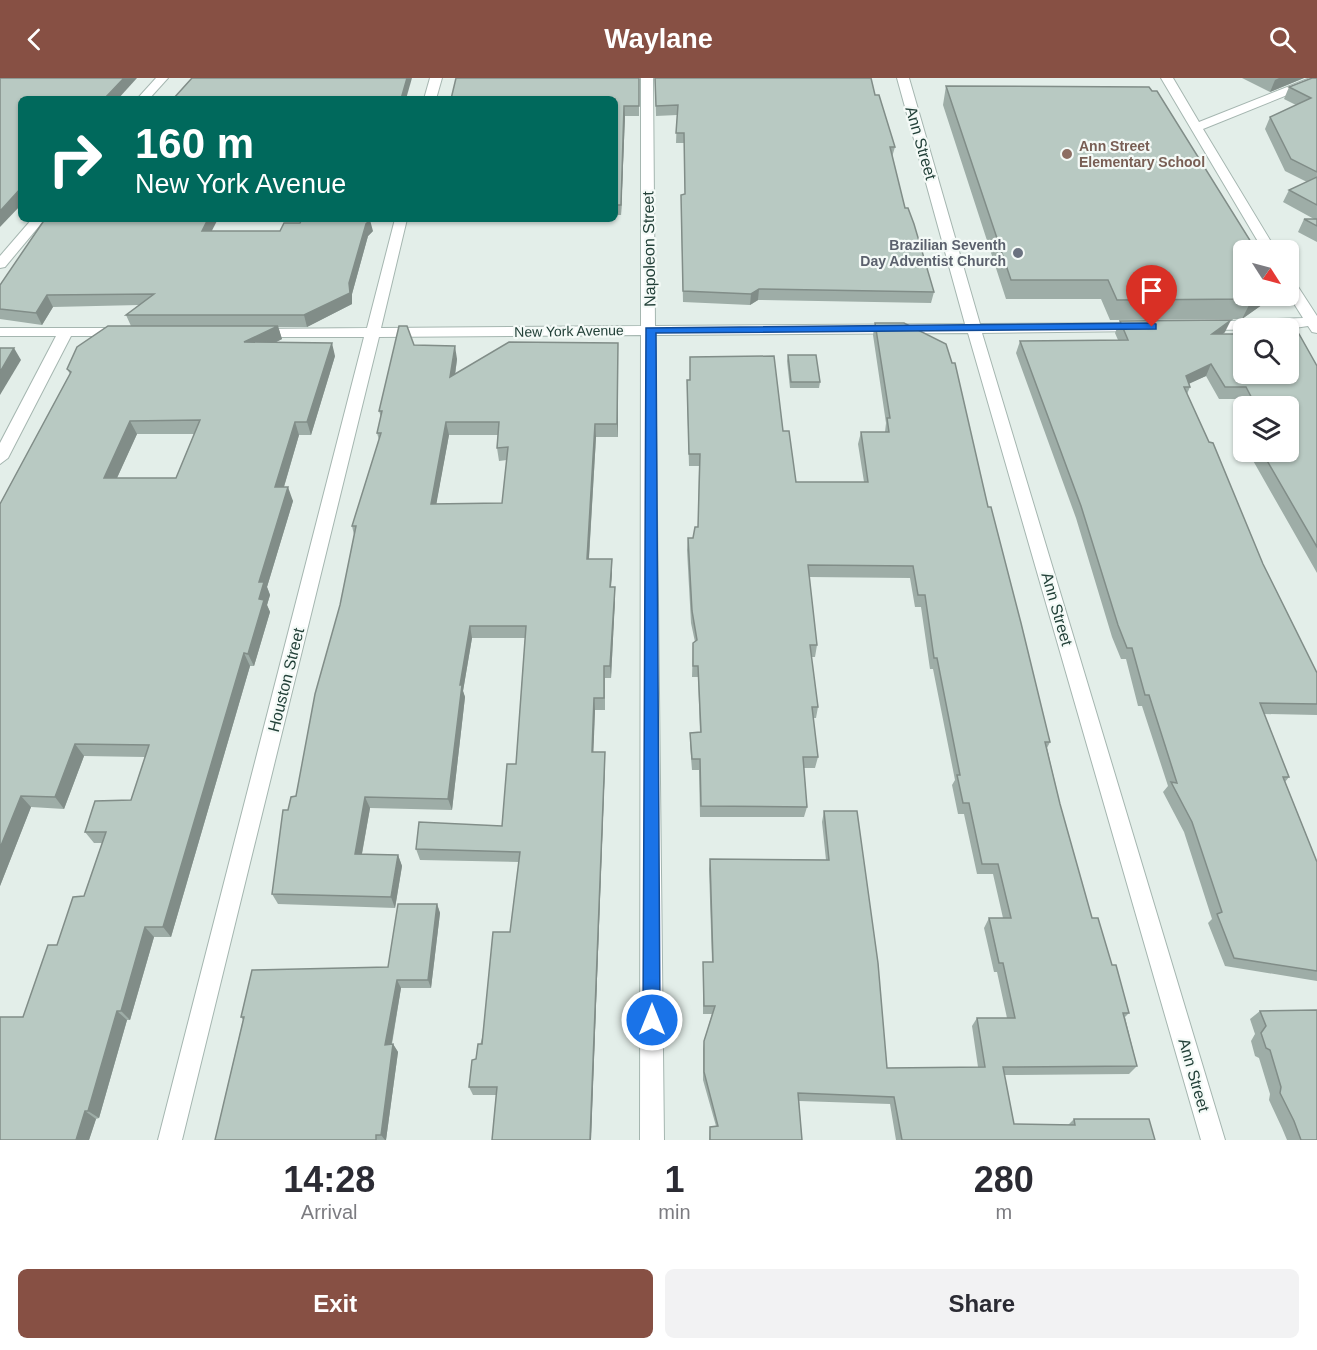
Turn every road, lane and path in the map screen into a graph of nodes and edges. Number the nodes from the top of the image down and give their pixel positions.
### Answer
1 (162, 78) edge
2 (435, 78) edge
3 (647, 78) edge
4 (903, 78) edge
5 (1167, 78) edge
6 (1317, 79) edge
7 (146, 96) edge
8 (431, 96) edge
9 (1196, 128) junction
10 (36, 222) edge
11 (401, 222) edge
12 (1264, 240) edge
13 (0, 264) edge
14 (1299, 299) edge
15 (1315, 323) edge
16 (1193, 326) edge
17 (1159, 327) edge
18 (974, 329) junction
19 (650, 330) junction
20 (0, 332) edge
21 (66, 332) junction
22 (138, 332) edge
23 (244, 333) edge
24 (374, 333) junction
25 (0, 458) edge
26 (170, 1140) edge
27 (652, 1140) edge
28 (1213, 1140) edge

1 - 7 street
2 - 8 street
3 - 19 street, Napoleon Street
4 - 18 street, Ann Street
5 - 9 street
6 - 9 street
9 - 12 street
10 - 13 street
11 - 24 street, Houston Street
14 - 15 street
15 - 16 street
17 - 18 street, New York Avenue
18 - 19 street, New York Avenue
18 - 28 street, Ann Street
19 - 24 street, New York Avenue
19 - 27 street, Napoleon Street
20 - 21 street
21 - 22 street
21 - 25 street
23 - 24 street, New York Avenue
24 - 26 street, Houston Street

